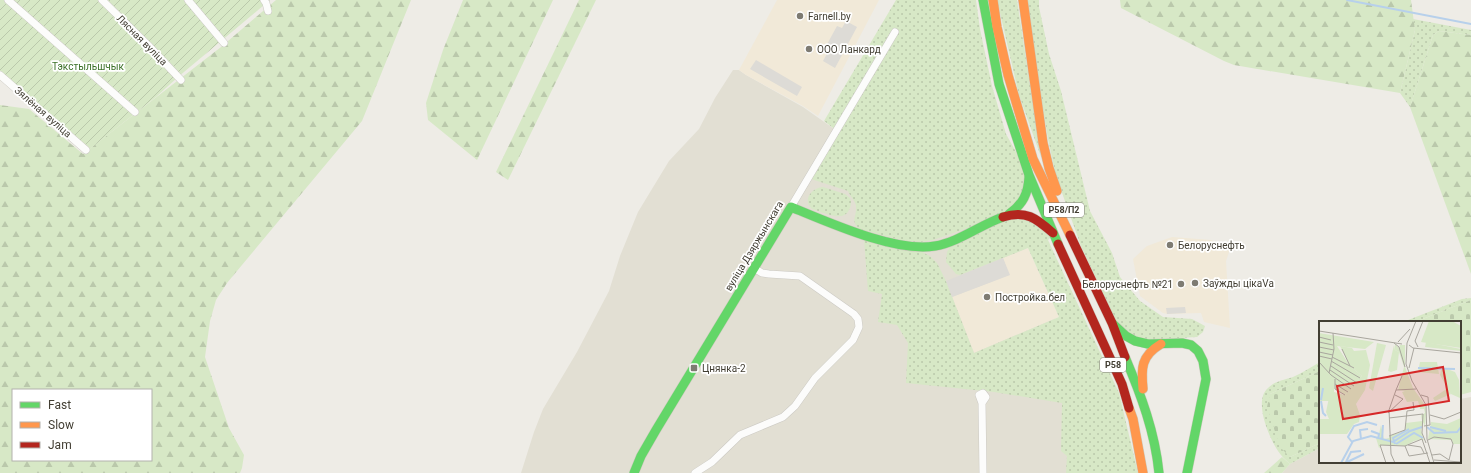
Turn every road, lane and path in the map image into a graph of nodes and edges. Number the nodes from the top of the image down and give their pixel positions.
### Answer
1 (8, 0) edge
2 (102, 0) edge
3 (188, 0) edge
4 (264, 0) edge
5 (983, 0) edge
6 (993, 0) edge
7 (1023, 0) edge
8 (268, 11) dead end
9 (895, 32) dead end
10 (224, 43) dead end
11 (0, 75) edge
12 (181, 80) dead end
13 (135, 112) dead end
14 (86, 150) dead end
15 (1029, 175) junction
16 (790, 207) junction
17 (1009, 214) junction
18 (1054, 234) junction
19 (754, 268) junction
20 (1089, 275) junction
21 (1112, 323) junction
22 (1161, 344) junction
23 (982, 403) dead end
24 (1144, 403) junction
25 (634, 473) edge
26 (695, 473) edge
27 (983, 473) edge
28 (1143, 473) edge
29 (1159, 473) edge
30 (1187, 473) edge

1 - 13 street
2 - 12 street, Лясная вуліца
3 - 10 street
4 - 8 street
5 - 15 main road, Р58
6 - 20 main road, Р58
7 - 20 main road, Р58/П2
9 - 16 street, вуліца Дзяржынскага
11 - 14 street, Зялёная вуліца
15 - 17 main road
15 - 18 main road, Р58
16 - 17 main road
16 - 19 main road, вуліца Дзяржынскага
17 - 18 main road
18 - 28 main road, Р58
19 - 25 main road, вуліца Дзяржынскага
19 - 26 street
20 - 21 main road, Р58
21 - 22 main road
21 - 24 main road, Р58
22 - 24 main road
22 - 30 main road
23 - 27 street
24 - 29 main road, Р58

